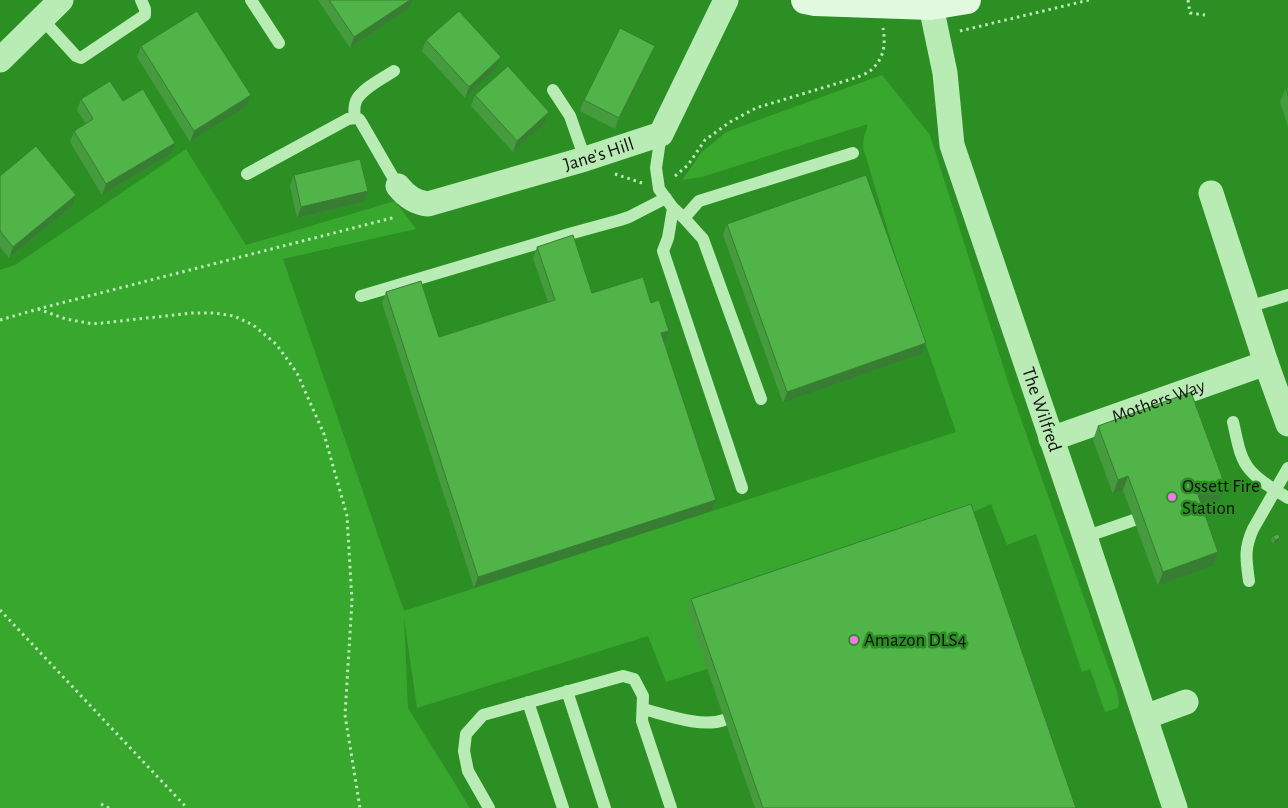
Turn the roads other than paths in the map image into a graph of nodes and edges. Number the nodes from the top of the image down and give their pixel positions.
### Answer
1 (61, 0) edge
2 (141, 0) edge
3 (251, 0) edge
4 (726, 0) edge
5 (967, 0) edge
6 (812, 1) edge
7 (931, 6) junction
8 (42, 19) junction
9 (279, 43) dead end
10 (0, 60) edge
11 (394, 71) dead end
12 (553, 90) dead end
13 (355, 118) junction
14 (662, 134) junction
15 (853, 154) dead end
16 (585, 159) junction
17 (247, 174) dead end
18 (398, 186) joint
19 (1211, 193) dead end
20 (669, 203) junction
21 (684, 218) junction
22 (1288, 295) edge
23 (361, 296) dead end
24 (1248, 307) junction
25 (1266, 363) junction
26 (761, 399) dead end
27 (1233, 422) dead end
28 (1288, 424) edge
29 (1051, 439) junction
30 (1288, 468) edge
31 (742, 488) dead end
32 (1275, 490) junction
33 (1288, 498) edge
34 (1134, 520) dead end
35 (1085, 537) junction
36 (1249, 581) dead end
37 (567, 691) junction
38 (528, 702) junction
39 (1186, 702) dead end
40 (643, 709) junction
41 (1145, 717) junction
42 (724, 720) dead end
43 (489, 808) edge
44 (563, 808) edge
45 (605, 808) edge
46 (671, 808) edge
47 (1175, 808) edge

1 - 8 street
2 - 8 lane
3 - 9 lane
4 - 14 street
5 - 7 street
6 - 7 street
7 - 29 street, The Wilfred
8 - 10 street
11 - 13 lane
12 - 16 lane
13 - 17 lane
13 - 18 lane
14 - 16 street, Jane's Hill
14 - 20 lane
15 - 21 lane
16 - 18 street, Jane's Hill
19 - 24 street
20 - 21 lane
20 - 23 lane
20 - 31 lane
21 - 26 lane
22 - 24 lane
24 - 25 street
25 - 28 street
25 - 29 street, Mothers Way
27 - 32 lane
29 - 35 street, The Wilfred
30 - 32 lane
32 - 33 lane
32 - 36 lane
34 - 35 lane
35 - 41 street, The Wilfred
37 - 38 lane
37 - 40 lane
37 - 45 lane
38 - 43 lane
38 - 44 lane
39 - 41 street
40 - 42 lane
40 - 46 lane
41 - 47 street, The Wilfred

